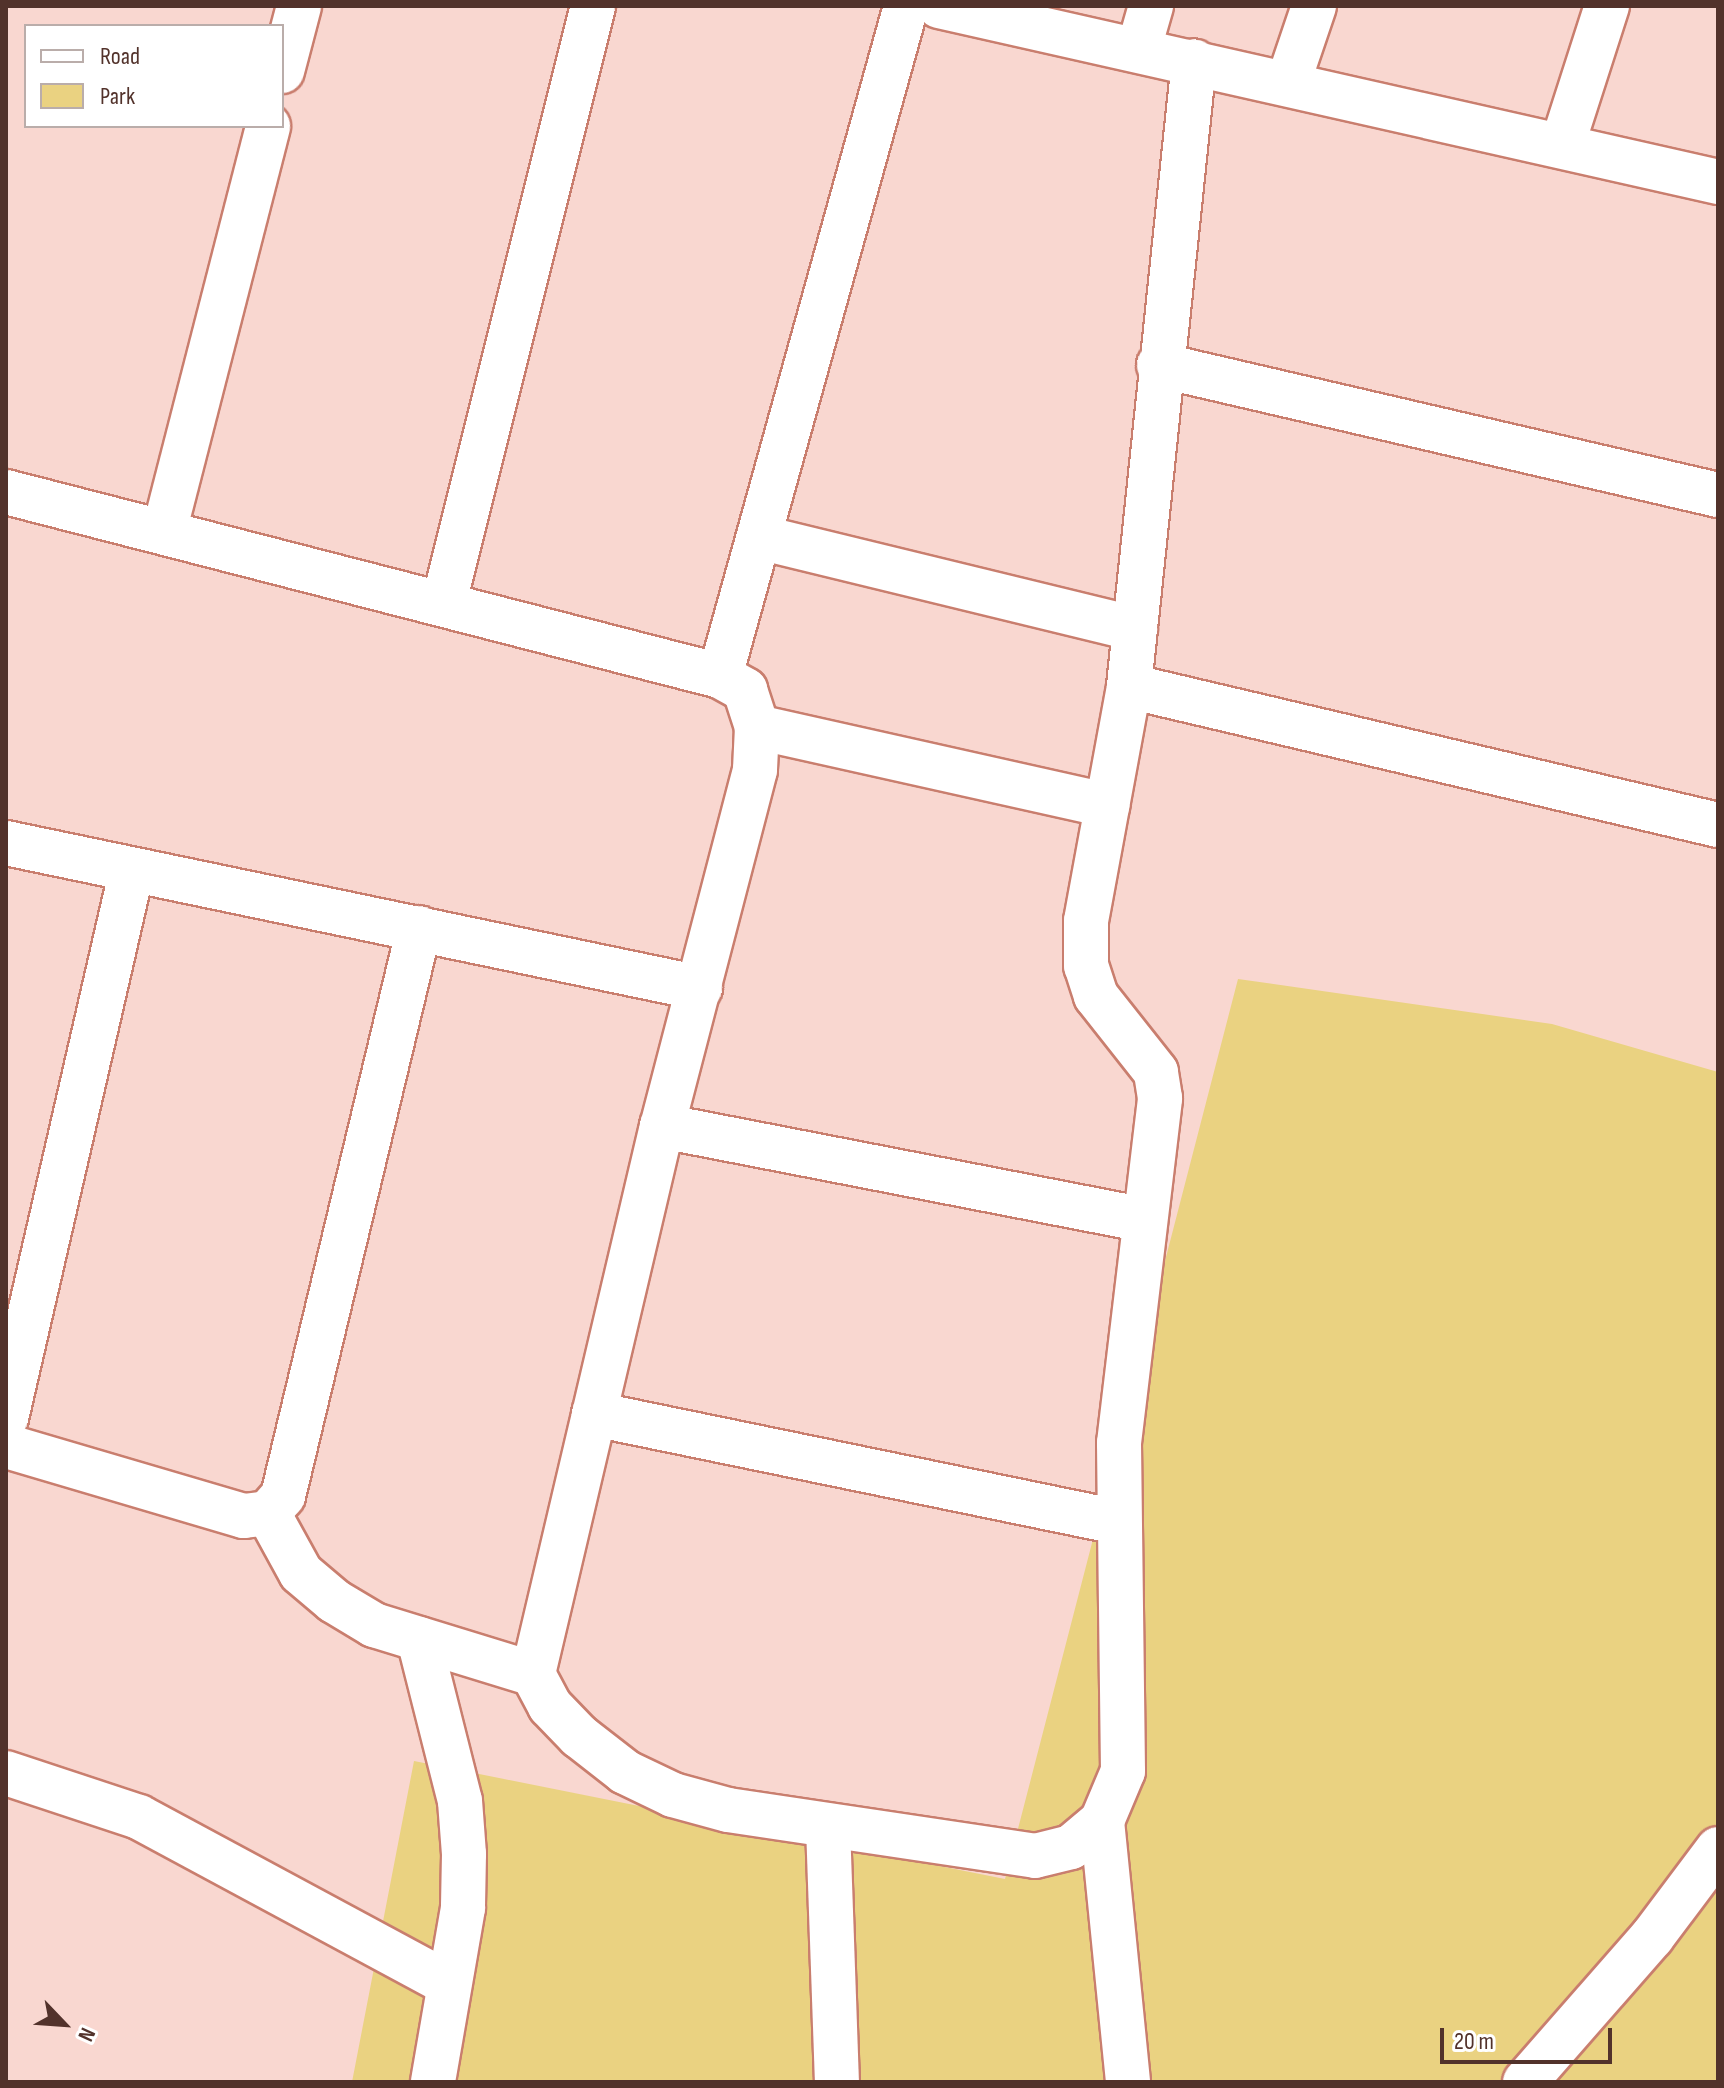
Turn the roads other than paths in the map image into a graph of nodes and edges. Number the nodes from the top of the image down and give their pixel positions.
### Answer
1 (299, 6) edge
2 (593, 6) edge
3 (906, 6) edge
4 (939, 6) edge
5 (1151, 6) edge
6 (1314, 6) edge
7 (1607, 6) edge
8 (1139, 48) junction
9 (1194, 61) junction
10 (284, 63) edge
11 (1288, 83) junction
12 (267, 128) edge
13 (1562, 146) junction
14 (1718, 182) edge
15 (1159, 365) junction
16 (6, 492) edge
17 (1718, 495) edge
18 (164, 532) junction
19 (759, 537) junction
20 (444, 602) junction
21 (1135, 629) junction
22 (720, 676) junction
23 (1129, 686) junction
24 (757, 727) junction
25 (1107, 805) junction
26 (1718, 825) edge
27 (6, 843) edge
28 (132, 869) junction
29 (419, 928) junction
30 (700, 988) junction
31 (662, 1126) junction
32 (1145, 1220) junction
33 (594, 1414) junction
34 (6, 1418) edge
35 (6, 1446) edge
36 (268, 1513) junction
37 (1118, 1522) junction
38 (419, 1639) junction
39 (533, 1674) junction
40 (6, 1773) edge
41 (1102, 1821) junction
42 (828, 1826) junction
43 (1718, 1849) edge
44 (449, 1984) junction
45 (433, 2082) edge
46 (837, 2082) edge
47 (1128, 2082) edge
48 (1525, 2082) edge

1 - 10 street
2 - 20 street
3 - 19 street
4 - 8 street
5 - 8 street
6 - 11 street
7 - 13 street
8 - 9 street
9 - 11 street
9 - 15 street
11 - 13 street
12 - 18 street
13 - 14 street
15 - 17 street
15 - 21 street
16 - 18 street
18 - 20 street
19 - 21 street
19 - 22 street
20 - 22 street
21 - 23 street
22 - 24 street
23 - 25 street
23 - 26 street
24 - 25 street
24 - 30 street
25 - 32 street
27 - 28 street
28 - 29 street
28 - 34 street
29 - 30 street
29 - 36 street
30 - 31 street
31 - 32 street
31 - 33 street
32 - 37 street
33 - 37 street
33 - 39 street
35 - 36 street
36 - 38 street
37 - 41 street
38 - 39 street
38 - 44 street
39 - 42 street
40 - 44 street
41 - 42 street
41 - 47 street
42 - 46 street
43 - 48 street
44 - 45 street

